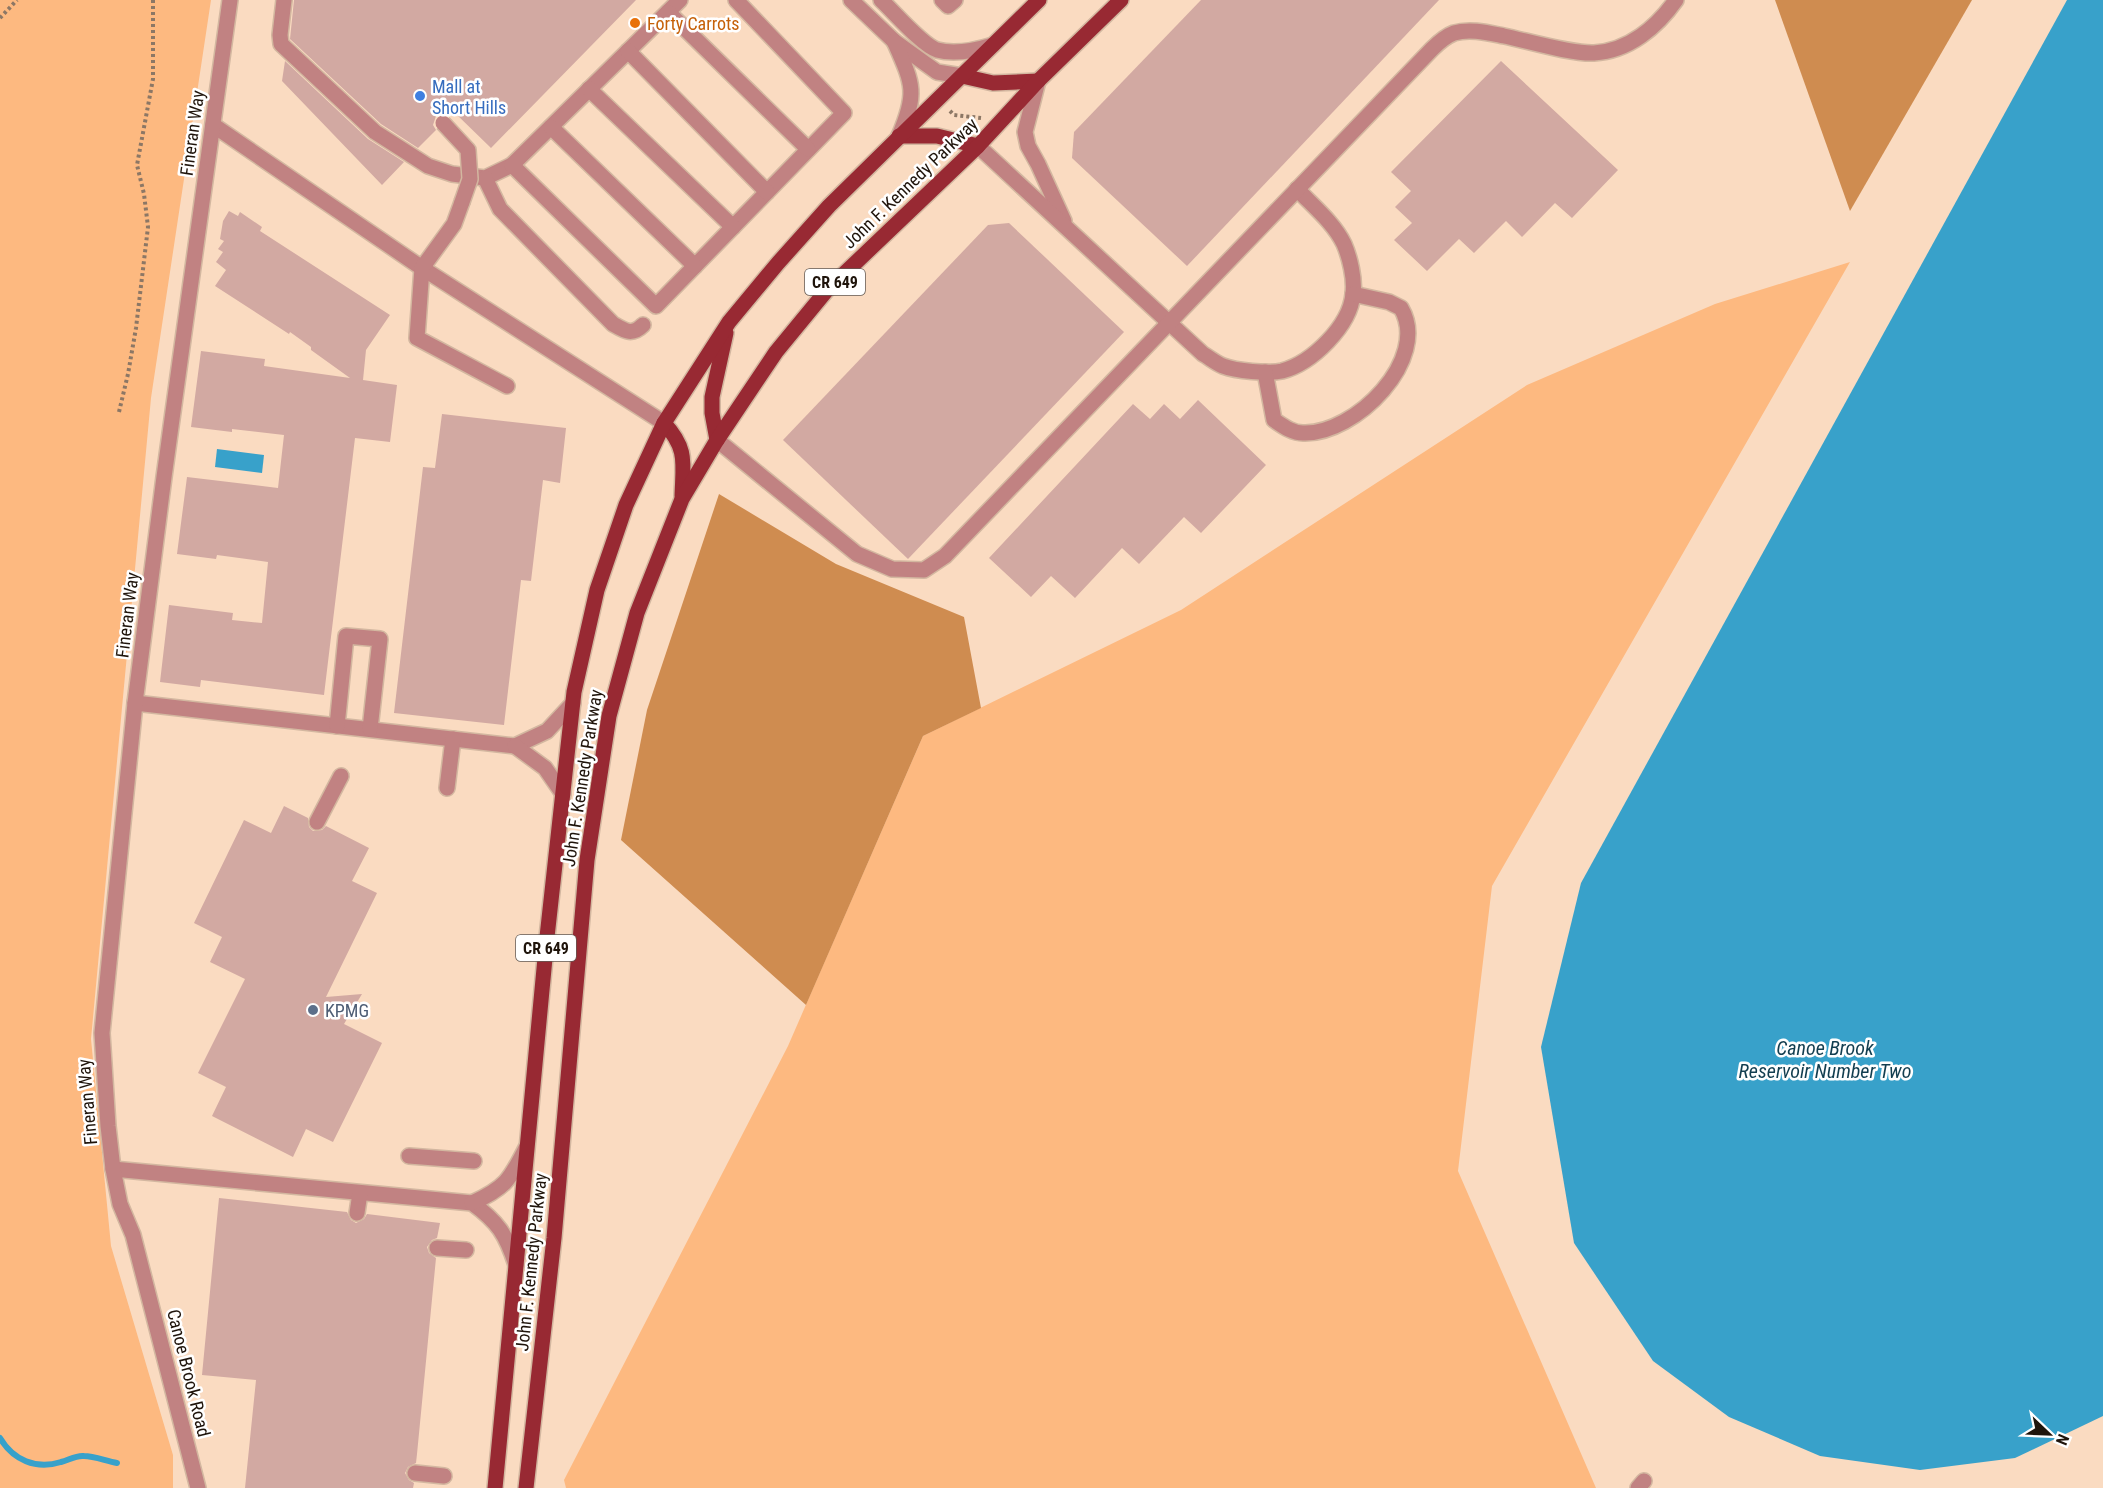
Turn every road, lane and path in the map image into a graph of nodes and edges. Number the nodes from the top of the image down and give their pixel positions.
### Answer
1 (17, 0) edge
2 (153, 0) edge
3 (230, 0) edge
4 (284, 0) edge
5 (680, 0) edge
6 (736, 0) edge
7 (851, 0) edge
8 (881, 0) edge
9 (942, 0) edge
10 (955, 0) edge
11 (1039, 0) edge
12 (1121, 0) edge
13 (1676, 0) edge
14 (668, 12) junction
15 (0, 18) edge
16 (894, 41) junction
17 (993, 45) junction
18 (628, 51) junction
19 (962, 76) junction
20 (1038, 81) junction
21 (589, 89) junction
22 (950, 111) dead end
23 (981, 118) dead end
24 (443, 123) dead end
25 (213, 126) junction
26 (551, 127) junction
27 (899, 136) junction
28 (978, 146) junction
29 (808, 149) junction
30 (512, 165) junction
31 (485, 178) junction
32 (1296, 189) junction
33 (767, 192) junction
34 (733, 227) junction
35 (1068, 229) junction
36 (694, 266) junction
37 (422, 268) junction
38 (1353, 294) junction
39 (1169, 321) junction
40 (729, 322) junction
41 (643, 325) dead end
42 (1264, 372) junction
43 (507, 386) dead end
44 (118, 411) dead end
45 (664, 423) junction
46 (717, 440) junction
47 (682, 499) junction
48 (135, 703) junction
49 (573, 703) junction
50 (337, 726) junction
51 (370, 729) junction
52 (453, 739) junction
53 (515, 746) junction
54 (341, 776) dead end
55 (447, 788) dead end
56 (563, 794) junction
57 (317, 822) dead end
58 (527, 1146) junction
59 (409, 1156) dead end
60 (474, 1161) dead end
61 (113, 1169) junction
62 (360, 1193) junction
63 (472, 1203) junction
64 (357, 1214) dead end
65 (133, 1235) joint
66 (436, 1248) dead end
67 (466, 1250) dead end
68 (516, 1265) junction
69 (415, 1473) dead end
70 (444, 1476) dead end
71 (198, 1488) edge
72 (495, 1488) edge
73 (526, 1488) edge

1 - 15 path
2 - 44 path
3 - 25 street, Fineran Way
4 - 31 street
5 - 14 street
6 - 29 street
7 - 16 street
8 - 17 street
9 - 10 street
11 - 17 main road, John F. Kennedy Parkway / CR 649
12 - 20 main road, John F. Kennedy Parkway / CR 649
13 - 32 street
14 - 18 street
14 - 29 street
16 - 19 street
16 - 27 street
17 - 19 main road, John F. Kennedy Parkway / CR 649
18 - 21 street
18 - 33 street
19 - 20 main road
19 - 27 main road, John F. Kennedy Parkway / CR 649
20 - 28 main road, John F. Kennedy Parkway / CR 649
20 - 35 street
21 - 26 street
21 - 34 street
22 - 23 path
24 - 37 street, bridge
25 - 37 street
25 - 48 street, Fineran Way
26 - 30 street
26 - 36 street
27 - 28 main road
27 - 40 main road, John F. Kennedy Parkway / CR 649
28 - 35 street
28 - 46 main road, John F. Kennedy Parkway / CR 649
29 - 33 street
30 - 31 street
30 - 36 street
31 - 41 street
32 - 38 street
32 - 39 street
33 - 34 street
34 - 36 street
35 - 39 street
37 - 43 street
37 - 45 street
38 - 42 street
38 - 42 street
39 - 42 street
39 - 46 street
40 - 45 main road, John F. Kennedy Parkway / CR 649
40 - 46 main road
45 - 47 main road
45 - 49 main road, John F. Kennedy Parkway / CR 649
46 - 47 main road, John F. Kennedy Parkway / CR 649
47 - 73 main road, John F. Kennedy Parkway / CR 649
48 - 50 street
48 - 61 street, Fineran Way
49 - 53 street
49 - 56 main road, John F. Kennedy Parkway / CR 649
50 - 51 street
50 - 51 street
51 - 52 street
52 - 53 street
52 - 55 street
53 - 56 street
54 - 57 street
56 - 58 main road, John F. Kennedy Parkway / CR 649
58 - 63 street
58 - 68 main road, John F. Kennedy Parkway / CR 649
59 - 60 street
61 - 62 street
61 - 65 street, Fineran Way
62 - 63 street
62 - 64 street
63 - 68 street
65 - 71 street, Canoe Brook Road
66 - 67 street
68 - 72 main road, John F. Kennedy Parkway / CR 649
69 - 70 street

